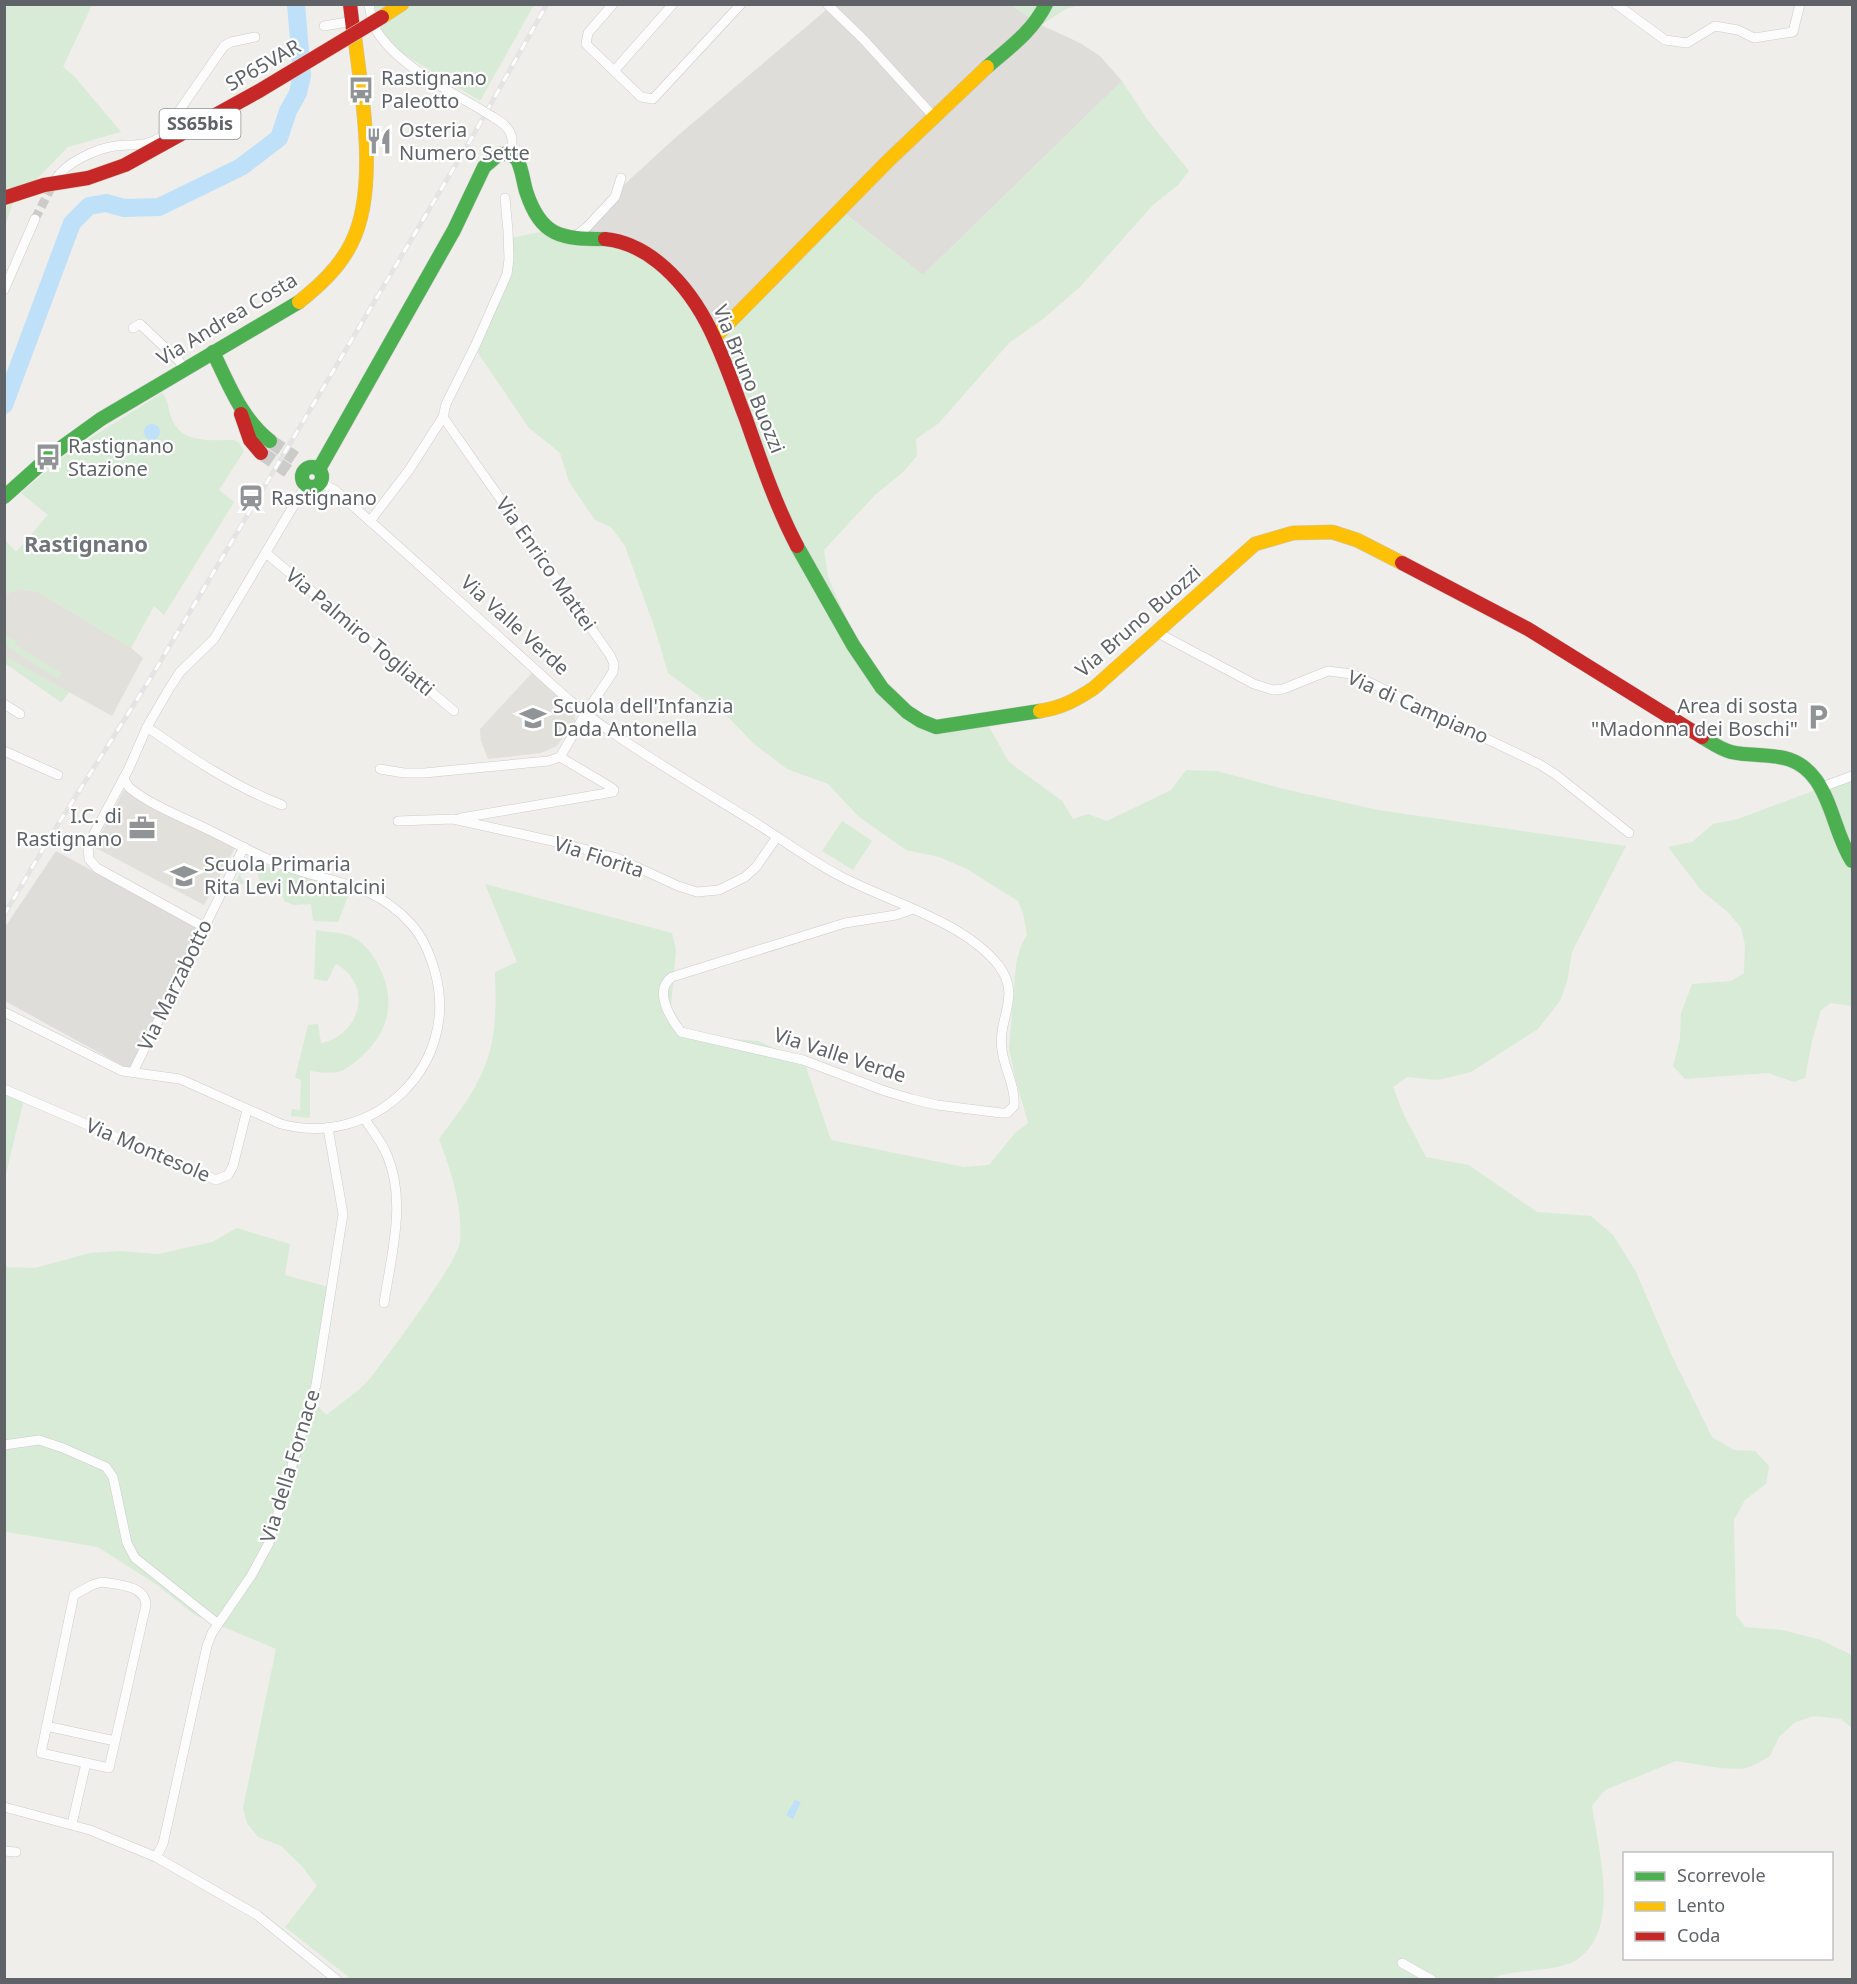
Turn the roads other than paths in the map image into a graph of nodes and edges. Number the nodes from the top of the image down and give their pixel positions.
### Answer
1 (350, 4) edge
2 (369, 4) edge
3 (402, 4) edge
4 (613, 4) edge
5 (673, 4) edge
6 (741, 4) edge
7 (827, 4) edge
8 (1616, 4) edge
9 (1800, 4) edge
10 (1047, 5) edge
11 (376, 20) junction
12 (324, 26) dead end
13 (354, 30) junction
14 (255, 37) dead end
15 (614, 71) junction
16 (934, 117) junction
17 (510, 154) junction
18 (621, 178) dead end
19 (55, 180) tunnel mouth
20 (4, 198) edge
21 (505, 198) dead end
22 (35, 219) tunnel mouth
23 (572, 239) junction
24 (4, 290) edge
25 (134, 328) dead end
26 (715, 337) junction
27 (213, 352) junction
28 (184, 369) junction
29 (239, 403) junction
30 (443, 417) junction
31 (270, 441) tunnel mouth
32 (261, 453) tunnel mouth
33 (295, 458) tunnel mouth
34 (288, 471) tunnel mouth
35 (317, 473) junction
36 (304, 482) junction
37 (4, 497) edge
38 (370, 521) junction
39 (266, 553) junction
40 (1158, 633) junction
41 (4, 704) edge
42 (454, 711) dead end
43 (20, 714) dead end
44 (585, 714) junction
45 (147, 727) junction
46 (4, 751) edge
47 (560, 757) junction
48 (380, 769) dead end
49 (58, 775) dead end
50 (1852, 776) edge
51 (124, 778) junction
52 (1822, 787) junction
53 (282, 805) dead end
54 (453, 819) junction
55 (398, 821) dead end
56 (1629, 833) dead end
57 (777, 837) junction
58 (244, 847) junction
59 (1852, 861) edge
60 (913, 909) junction
61 (204, 927) junction
62 (4, 1012) edge
63 (133, 1072) junction
64 (4, 1089) edge
65 (247, 1110) junction
66 (365, 1119) junction
67 (328, 1128) junction
68 (384, 1303) dead end
69 (4, 1445) edge
70 (218, 1624) junction
71 (46, 1726) junction
72 (114, 1741) junction
73 (86, 1763) junction
74 (4, 1807) edge
75 (72, 1824) junction
76 (4, 1851) edge
77 (16, 1852) dead end
78 (156, 1857) junction
79 (1402, 1963) dead end
80 (338, 1980) edge
81 (1432, 1980) edge

1 - 13 street, Via Andrea Costa
2 - 11 street, Via Bruno Buozzi
3 - 11 street, SP65VAR / SS65bis
4 - 15 street
5 - 15 street
6 - 15 street
7 - 16 street
8 - 9 street
10 - 16 street
11 - 17 street, Via Bruno Buozzi, bridge
11 - 20 street, SP65VAR / SS65bis, bridge
12 - 13 street
13 - 27 street, Via Andrea Costa
14 - 19 street
16 - 26 street
17 - 23 street, Via Bruno Buozzi
17 - 35 street
18 - 23 street
21 - 30 street
22 - 24 street
23 - 26 street, Via Bruno Buozzi
25 - 28 street
26 - 40 street, Via Bruno Buozzi
27 - 28 street, Via Andrea Costa
27 - 29 street
28 - 37 street, Via Andrea Costa
29 - 31 street
29 - 32 street
30 - 38 street
30 - 44 street, Via Enrico Mattei
33 - 35 street, Via Valle Verde
34 - 36 street
35 - 36 street
35 - 38 street, Via Valle Verde
36 - 39 street
38 - 44 street, Via Valle Verde
39 - 42 street, Via Palmiro Togliatti
39 - 45 street
40 - 52 street, Via Bruno Buozzi
40 - 56 street, Via di Campiano
41 - 43 street
44 - 47 street
44 - 57 street, Via Valle Verde
45 - 51 street
45 - 53 street
46 - 49 street
47 - 48 street
47 - 54 street
50 - 52 street
51 - 58 street
51 - 61 street
52 - 59 street
54 - 55 street, Via Fiorita
54 - 57 street, Via Fiorita
57 - 60 street, Via Valle Verde
58 - 61 street, Via Marzabotto
58 - 66 street, Via Marzabotto
60 - 60 street, Via Valle Verde
61 - 63 street, Via Marzabotto
62 - 63 street, Via Marzabotto
63 - 65 street, Via Marzabotto
64 - 65 street, Via Montesole
65 - 67 street, Via Marzabotto
66 - 67 street, Via Marzabotto
66 - 68 street
67 - 70 street, Via della Fornace
69 - 70 street
70 - 78 street, Via della Fornace
71 - 72 street
71 - 72 street
71 - 73 street
72 - 73 street
73 - 75 street
74 - 75 street
75 - 78 street
76 - 77 street
78 - 80 street
79 - 81 street

